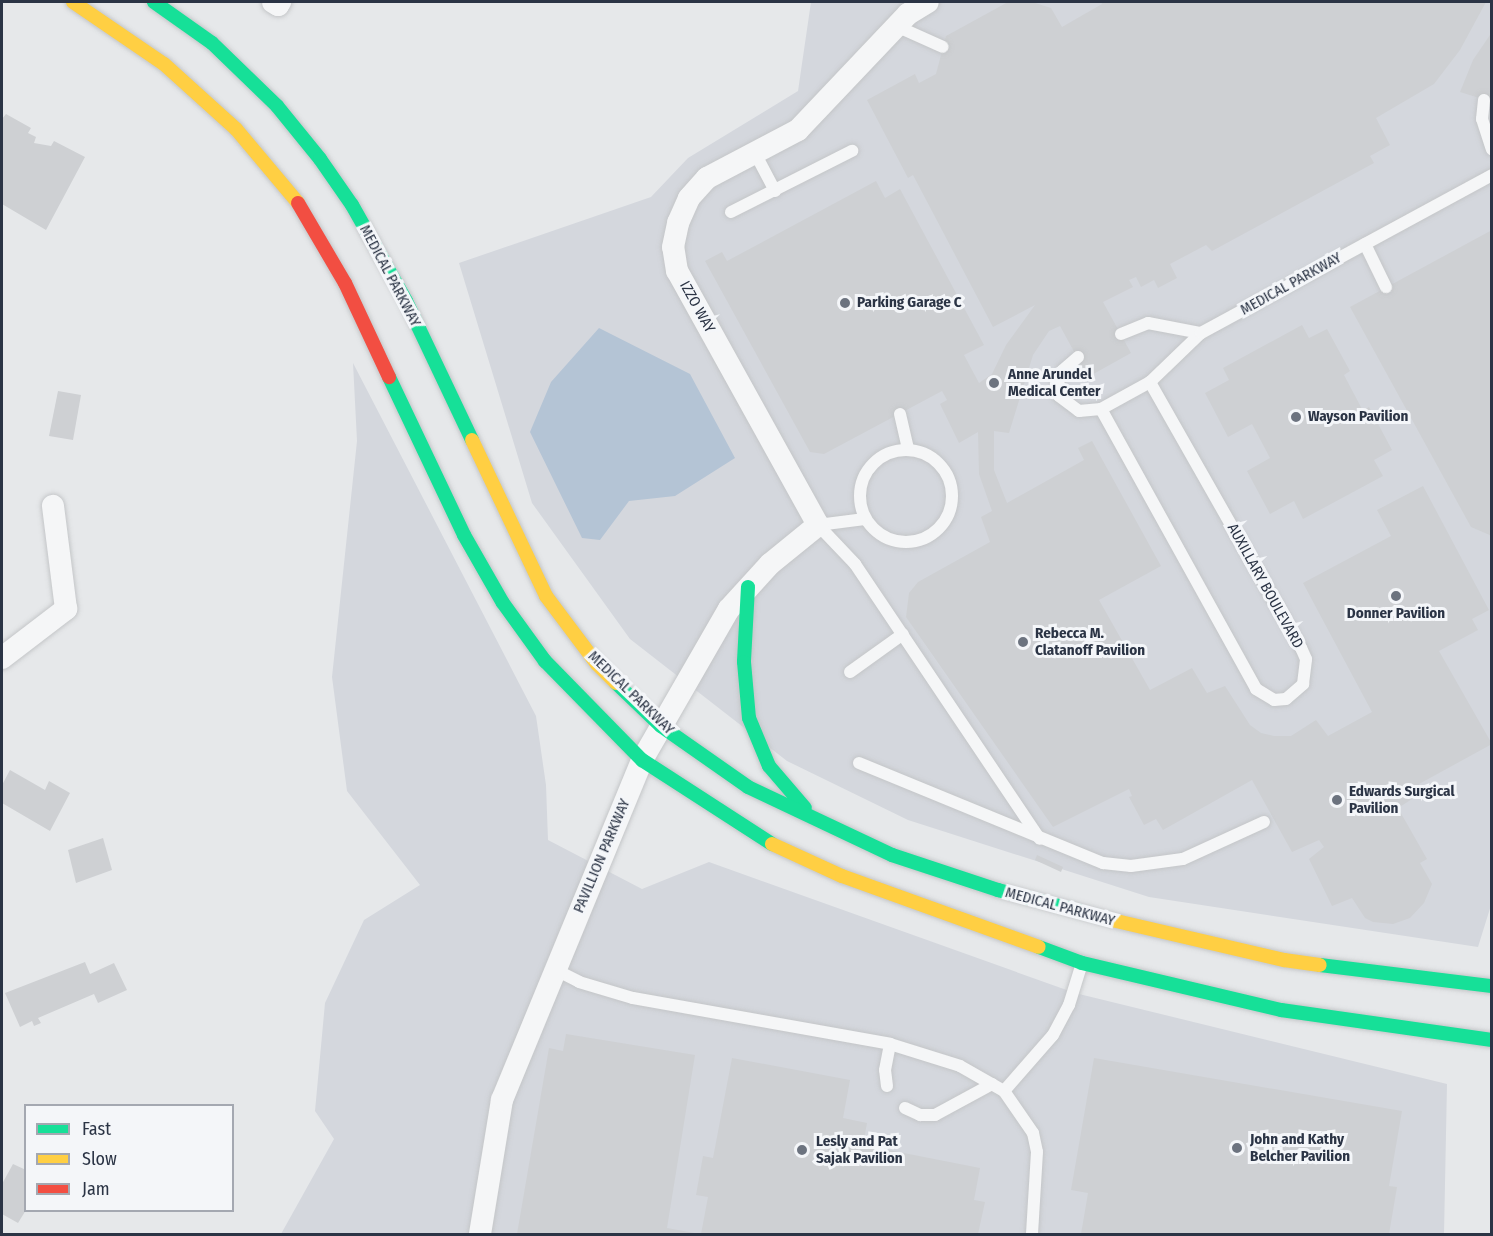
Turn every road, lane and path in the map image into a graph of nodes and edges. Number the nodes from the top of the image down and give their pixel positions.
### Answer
1 (73, 2) edge
2 (154, 2) edge
3 (273, 2) edge
4 (280, 2) edge
5 (928, 2) edge
6 (896, 26) junction
7 (943, 47) dead end
8 (1484, 100) dead end
9 (1491, 149) edge
10 (852, 152) dead end
11 (755, 153) junction
12 (1491, 174) edge
13 (775, 190) junction
14 (731, 212) dead end
15 (1365, 244) junction
16 (1386, 287) dead end
17 (1201, 333) junction
18 (1121, 334) dead end
19 (1078, 357) dead end
20 (1150, 382) junction
21 (1101, 409) junction
22 (900, 414) dead end
23 (908, 449) junction
24 (53, 506) dead end
25 (865, 519) junction
26 (818, 525) junction
27 (748, 587) junction
28 (903, 634) junction
29 (2, 658) edge
30 (850, 672) dead end
31 (661, 726) junction
32 (642, 760) junction
33 (859, 764) dead end
34 (818, 822) junction
35 (1264, 822) dead end
36 (1040, 839) junction
37 (1082, 963) junction
38 (554, 969) junction
39 (1491, 986) edge
40 (1491, 1040) edge
41 (890, 1044) junction
42 (992, 1084) junction
43 (888, 1086) dead end
44 (1004, 1091) junction
45 (905, 1108) dead end
46 (480, 1234) edge
47 (1032, 1234) edge

1 - 32 main road
2 - 31 main road, MEDICAL PARKWAY
3 - 4 street
5 - 6 street, IZZO WAY
6 - 7 lane
6 - 11 street, IZZO WAY
8 - 9 lane
10 - 13 lane
11 - 13 lane
11 - 26 street, IZZO WAY
12 - 15 lane, MEDICAL PARKWAY
13 - 14 lane
15 - 16 lane
15 - 17 lane, MEDICAL PARKWAY
17 - 18 lane
17 - 20 lane, MEDICAL PARKWAY
19 - 21 lane
20 - 21 lane, MEDICAL PARKWAY
20 - 21 lane, AUXILLARY BOULEVARD
22 - 23 lane
23 - 25 lane
23 - 25 lane
24 - 29 street
25 - 26 lane
26 - 27 street, PAVILLION PARKWAY
26 - 28 lane
27 - 31 street, PAVILLION PARKWAY
27 - 34 main road
28 - 30 lane
28 - 36 lane
31 - 32 street, PAVILLION PARKWAY
31 - 34 main road, MEDICAL PARKWAY
32 - 37 main road
32 - 38 street, PAVILLION PARKWAY
33 - 36 lane
34 - 39 main road, MEDICAL PARKWAY
35 - 36 lane
37 - 40 main road
37 - 44 lane
38 - 41 lane
38 - 46 street, PAVILLION PARKWAY
41 - 42 lane
41 - 43 lane
42 - 44 lane
42 - 45 lane
44 - 47 lane

